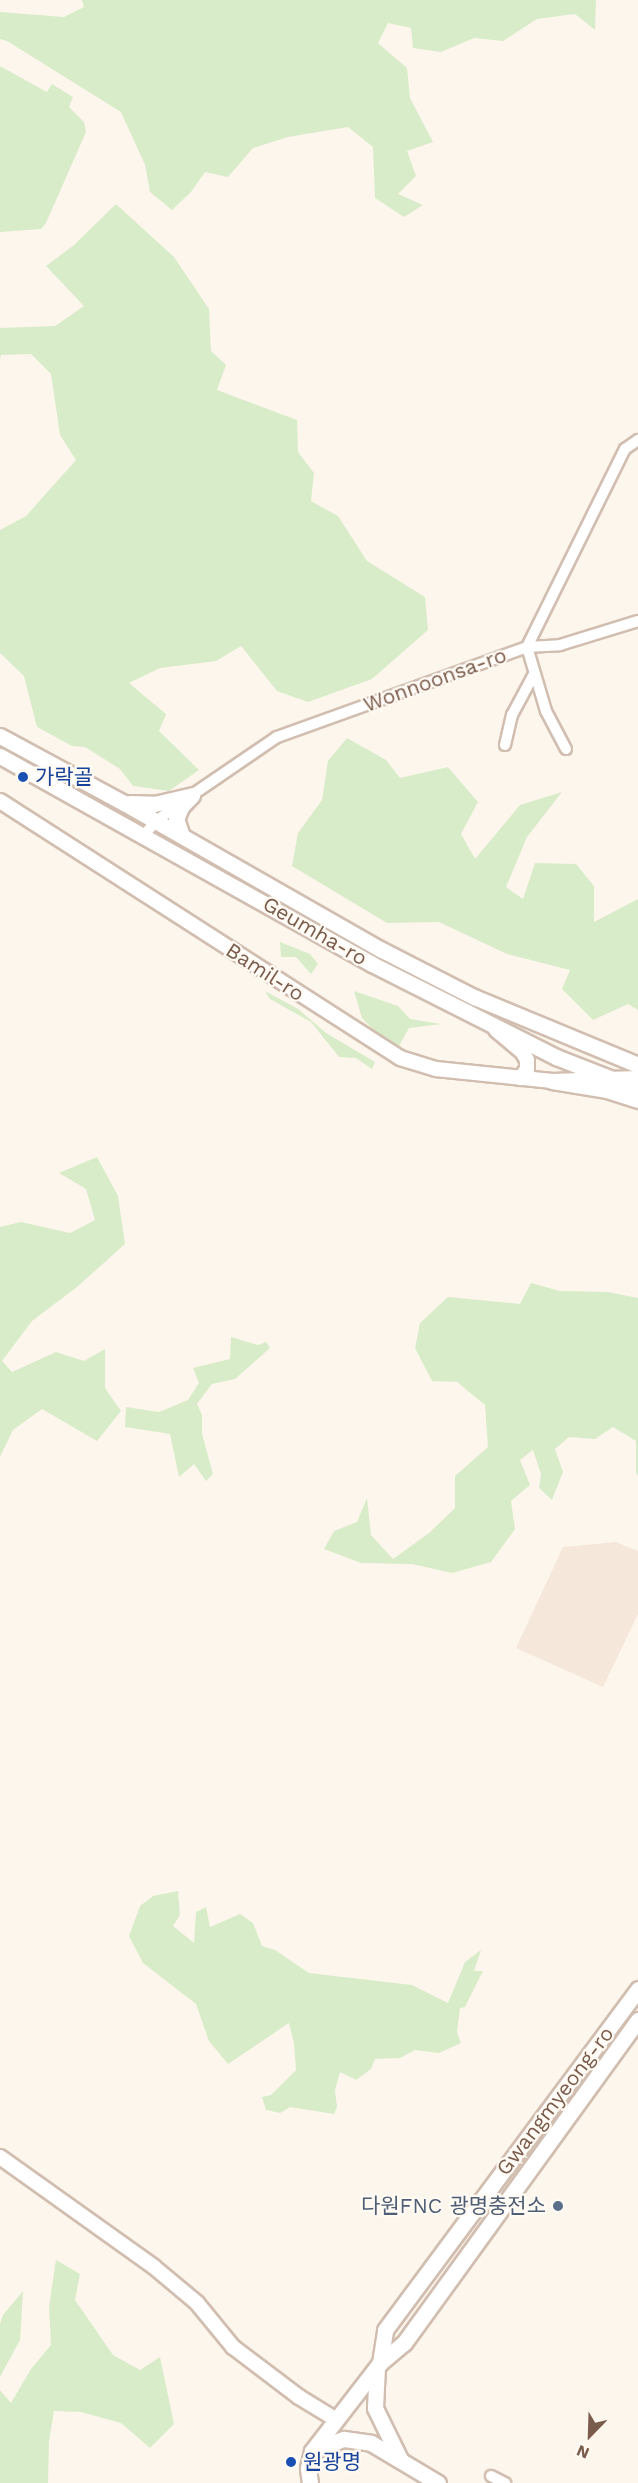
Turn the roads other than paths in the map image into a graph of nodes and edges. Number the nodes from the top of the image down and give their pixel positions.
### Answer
1 (638, 440) edge
2 (638, 621) edge
3 (527, 647) junction
4 (534, 674) junction
5 (0, 736) edge
6 (505, 745) dead end
7 (566, 749) dead end
8 (0, 756) edge
9 (192, 795) junction
10 (0, 801) edge
11 (124, 803) junction
12 (156, 821) junction
13 (144, 835) junction
14 (182, 836) junction
15 (490, 1025) junction
16 (638, 1065) edge
17 (521, 1078) junction
18 (609, 1078) junction
19 (638, 1078) edge
20 (552, 1081) junction
21 (638, 1089) edge
22 (638, 1100) edge
23 (638, 1989) edge
24 (638, 2020) edge
25 (0, 2157) edge
26 (378, 2365) junction
27 (335, 2419) junction
28 (312, 2451) junction
29 (393, 2455) junction
30 (491, 2476) dead end
31 (310, 2483) edge
32 (438, 2483) edge
33 (505, 2483) edge

1 - 3 street, Wonnoonsa-ro
2 - 3 street
3 - 4 street
3 - 9 street, Wonnoonsa-ro
4 - 6 street
4 - 7 street
5 - 11 main road, Geumha-ro
8 - 13 main road, Geumha-ro
9 - 11 main road
9 - 12 street, Wonnoonsa-ro
9 - 14 main road
10 - 17 street, Bamil-ro
11 - 12 main road, Geumha-ro
12 - 13 street, Wonnoonsa-ro
12 - 14 main road, Geumha-ro
13 - 15 main road, Geumha-ro
14 - 16 main road, Geumha-ro
15 - 17 street
15 - 18 main road, Geumha-ro
17 - 20 street, Bamil-ro
18 - 19 street, Bamil-ro
18 - 20 street, Bamil-ro
18 - 21 main road, Geumha-ro
20 - 22 main road
23 - 26 main road, Gwangmyeong-ro
24 - 26 main road, Gwangmyeong-ro
25 - 27 street
26 - 27 main road, Gwangmyeong-ro
26 - 29 main road
27 - 28 main road, Gwangmyeong-ro
27 - 29 main road
28 - 29 main road
28 - 31 main road
29 - 32 main road
30 - 33 street

